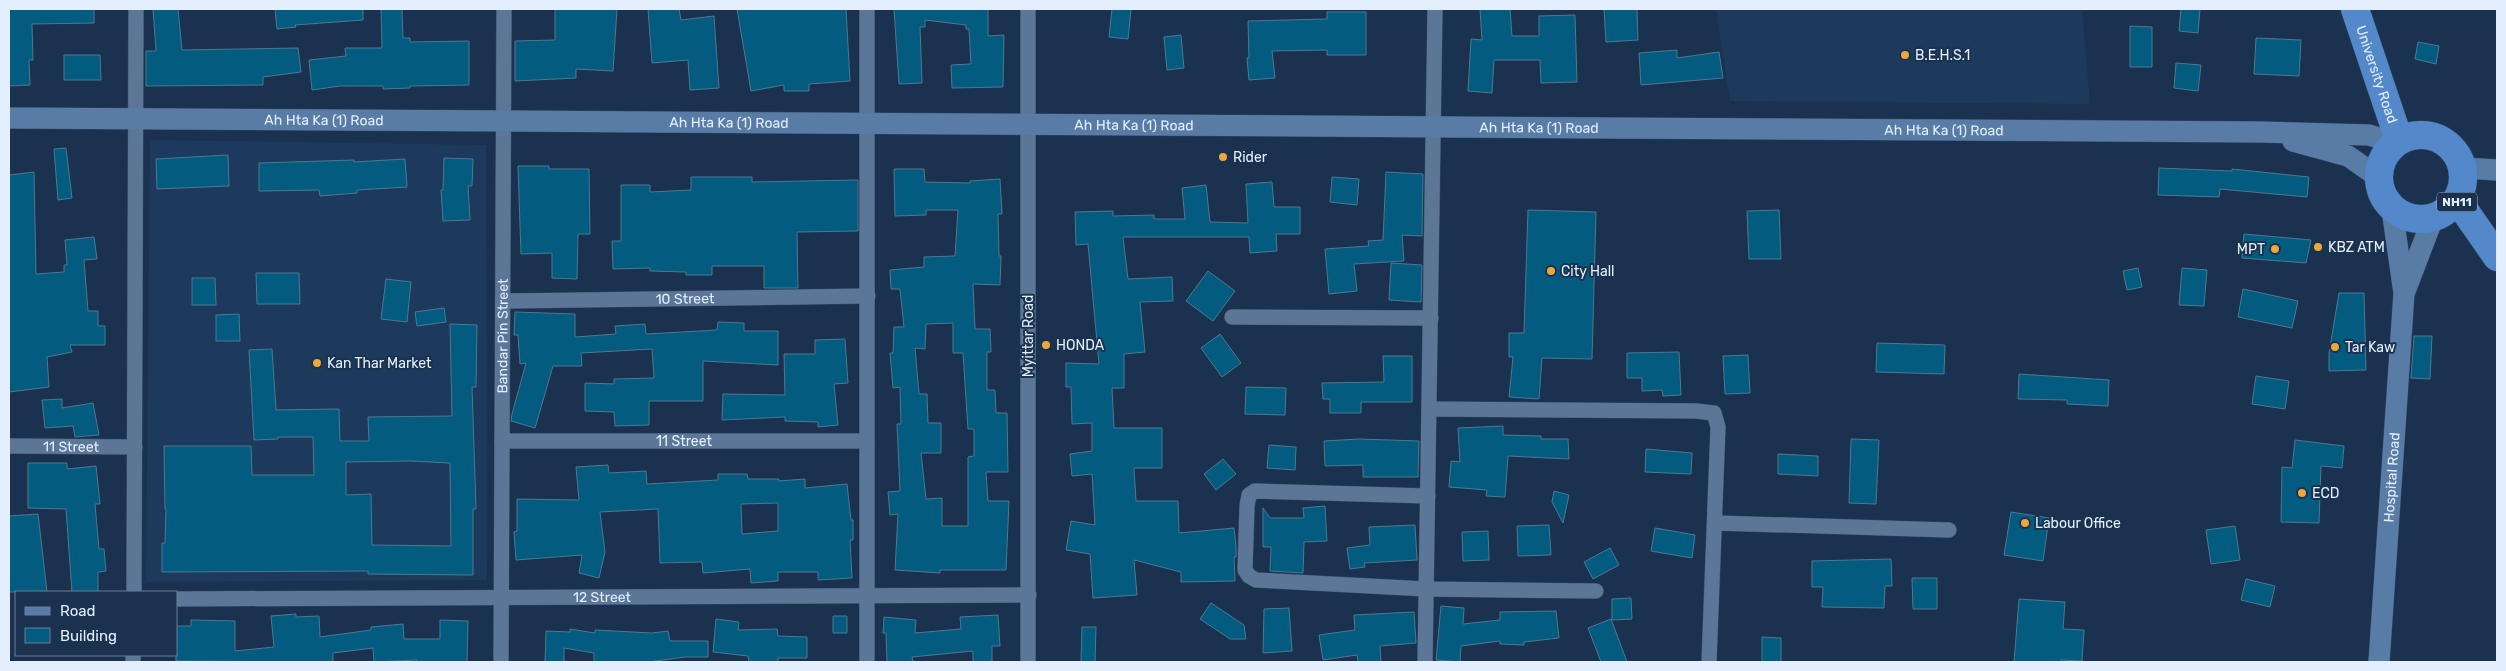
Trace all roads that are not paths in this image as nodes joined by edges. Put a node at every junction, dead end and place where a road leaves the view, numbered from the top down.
1 (136, 9) edge
2 (504, 9) edge
3 (867, 9) edge
4 (1028, 9) edge
5 (1435, 9) edge
6 (2355, 9) edge
7 (9, 118) edge
8 (137, 119) junction
9 (503, 120) junction
10 (868, 122) junction
11 (1027, 123) junction
12 (1433, 125) junction
13 (2260, 132) junction
14 (2397, 141) junction
15 (2464, 168) junction
16 (2497, 170) edge
17 (2378, 177) junction
18 (2392, 209) junction
19 (2444, 211) junction
20 (2494, 253) edge
21 (2404, 293) junction
22 (868, 296) junction
23 (503, 301) junction
24 (1232, 317) dead end
25 (1431, 318) junction
26 (1429, 409) junction
27 (867, 441) junction
28 (502, 442) junction
29 (9, 446) edge
30 (135, 447) junction
31 (1428, 496) junction
32 (1716, 523) junction
33 (1949, 530) dead end
34 (1426, 589) junction
35 (134, 591) edge
36 (1596, 591) dead end
37 (867, 596) junction
38 (1029, 596) junction
39 (501, 597) junction
40 (178, 600) edge
41 (501, 662) edge
42 (867, 662) edge
43 (1028, 662) edge
44 (1425, 662) edge
45 (1709, 662) edge
46 (2378, 662) edge

1 - 8 street
2 - 9 street, Bandar Pin Street
3 - 10 street
4 - 11 street, Myittar Road
5 - 12 street
6 - 14 highway, University Road
7 - 8 street, Ah Hta Ka (1) Road
8 - 9 street, Ah Hta Ka (1) Road
8 - 30 street
9 - 10 street, Ah Hta Ka (1) Road
9 - 23 street, Bandar Pin Street
10 - 11 street, Ah Hta Ka (1) Road
10 - 22 street
11 - 12 street, Ah Hta Ka (1) Road
11 - 38 street, Myittar Road
12 - 13 street, Ah Hta Ka (1) Road
12 - 25 street
13 - 14 street
13 - 17 street
14 - 15 highway
14 - 17 highway
15 - 16 street
15 - 19 highway, NH11
17 - 18 highway
18 - 19 highway, NH11
18 - 21 street
19 - 20 highway, NH11
19 - 21 street
21 - 46 street, Hospital Road
22 - 23 street, 10 Street
22 - 27 street
23 - 28 street, Bandar Pin Street
24 - 25 street
25 - 26 street
26 - 31 street
26 - 32 street
27 - 28 street, 11 Street
27 - 37 street
28 - 39 street, Bandar Pin Street
29 - 30 street, 11 Street
30 - 35 street
31 - 34 street
31 - 34 street
32 - 33 street
32 - 45 street
34 - 36 street
34 - 44 street
37 - 38 street, 12 Street
37 - 39 street, 12 Street
37 - 42 street
38 - 43 street, Myittar Road
39 - 40 street, 12 Street
39 - 41 street, Bandar Pin Street

